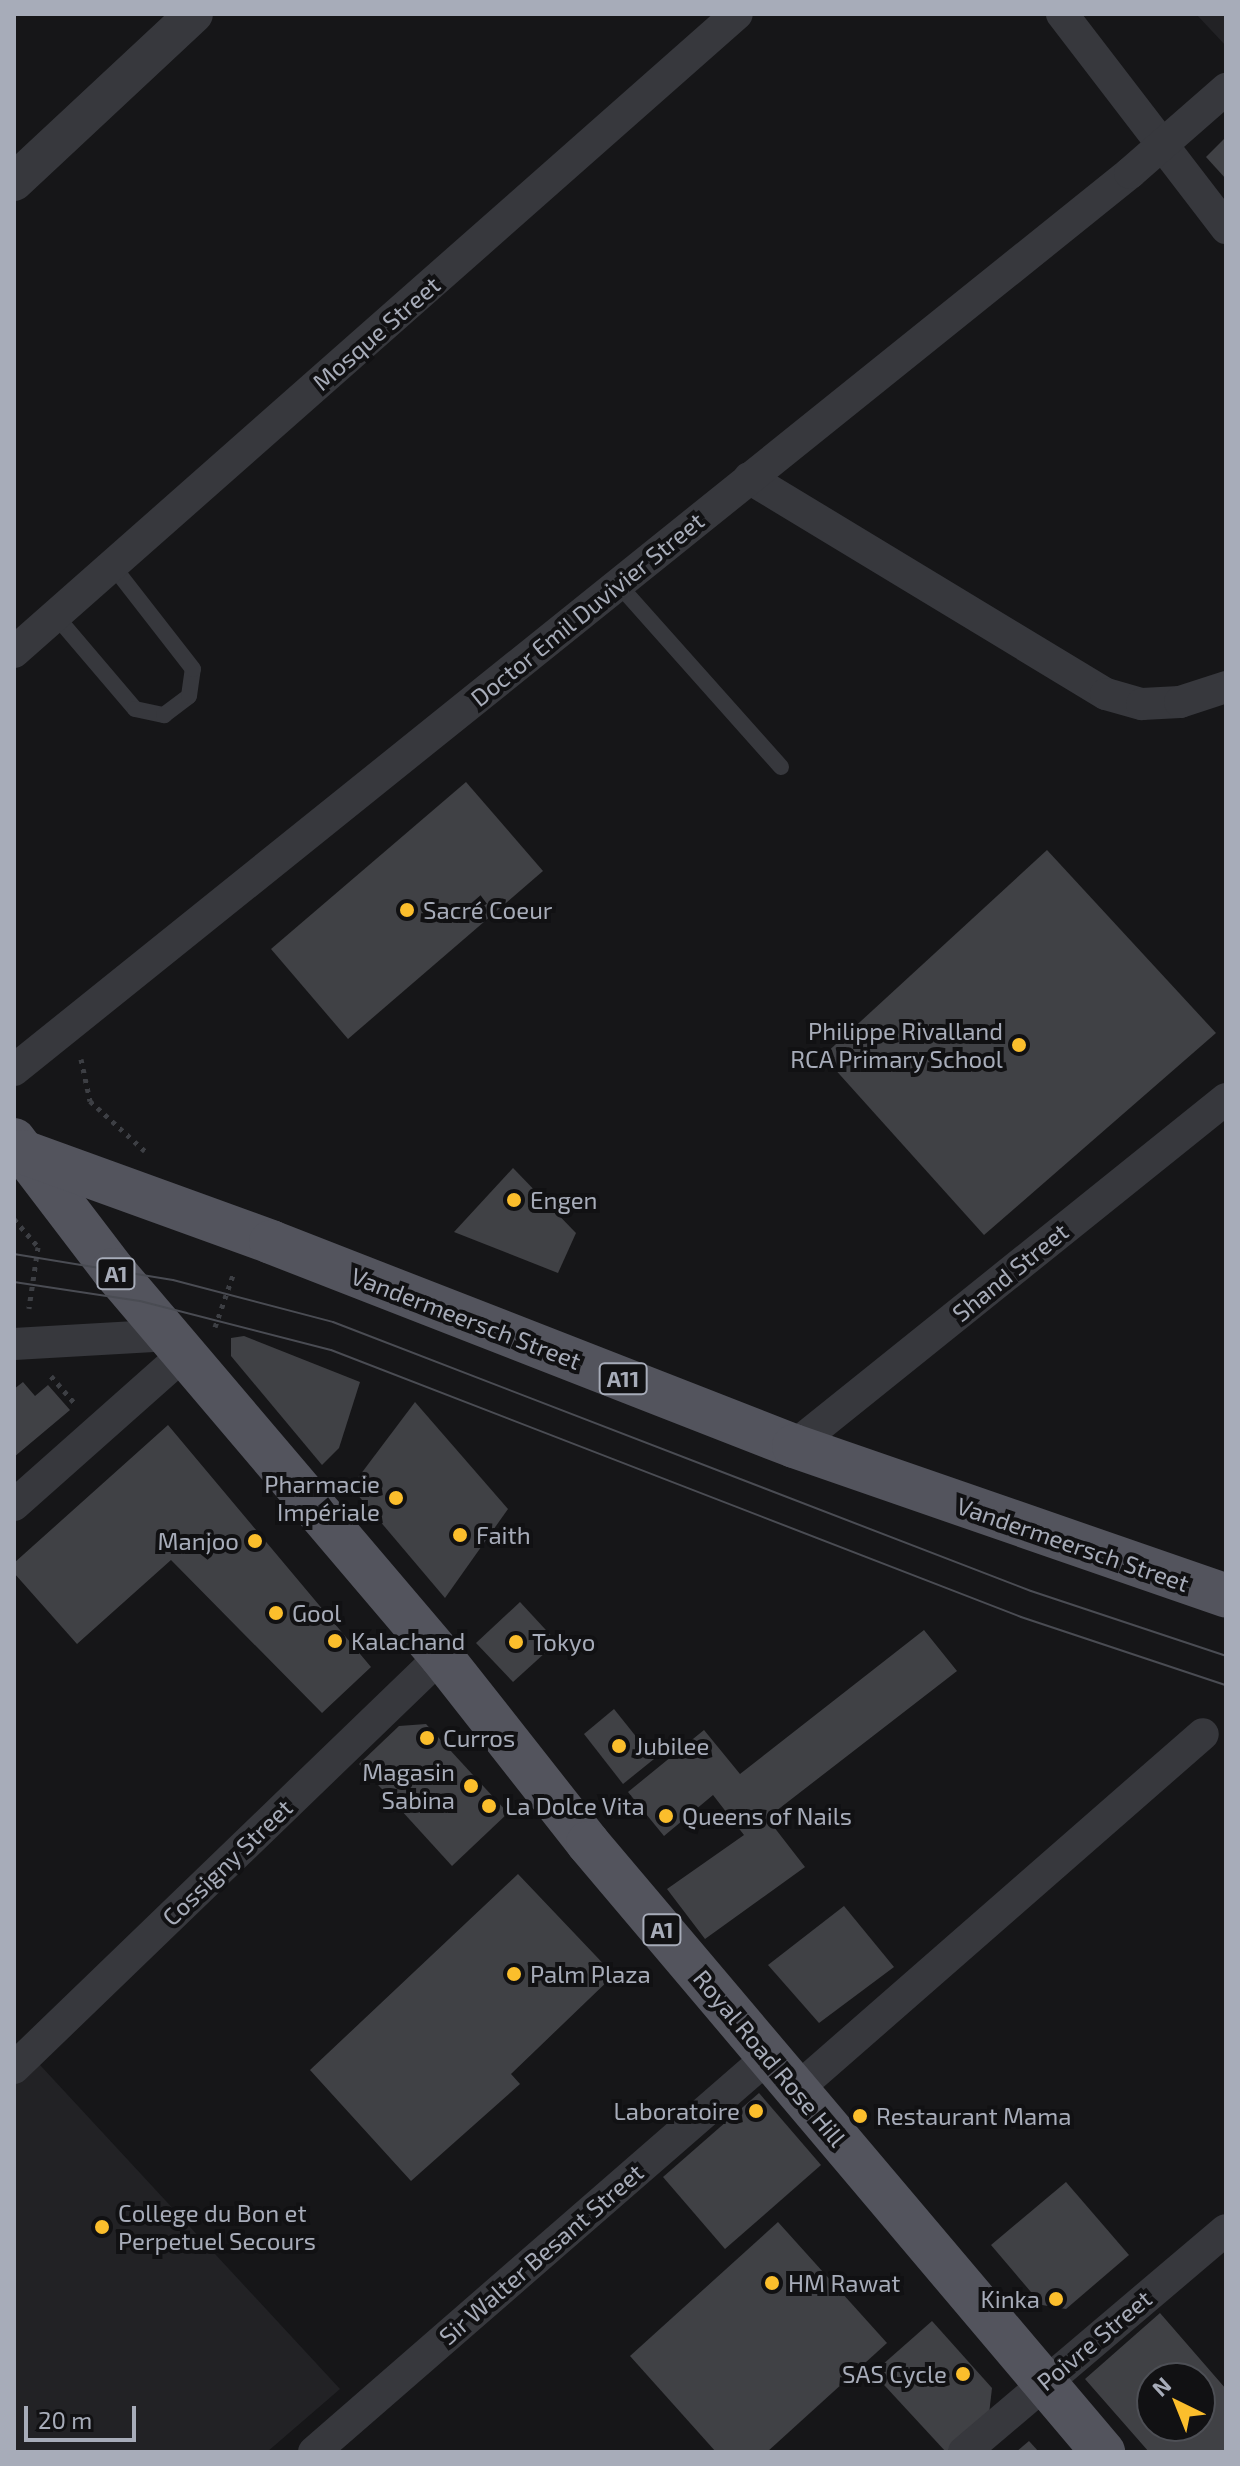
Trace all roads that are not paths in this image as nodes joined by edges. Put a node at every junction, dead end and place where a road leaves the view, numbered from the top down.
1 (194, 14) edge
2 (737, 14) edge
3 (1062, 14) edge
4 (1226, 89) edge
5 (1160, 148) junction
6 (14, 182) edge
7 (1226, 228) edge
8 (749, 478) junction
9 (112, 565) junction
10 (618, 584) junction
11 (55, 615) junction
12 (14, 652) edge
13 (1226, 687) edge
14 (781, 767) dead end
15 (14, 1070) edge
16 (1226, 1099) edge
17 (19, 1146) edge
18 (14, 1344) edge
19 (178, 1344) junction
20 (794, 1446) junction
21 (14, 1505) edge
22 (1226, 1596) edge
23 (441, 1656) junction
24 (1203, 1734) dead end
25 (768, 2057) junction
26 (14, 2068) edge
27 (797, 2089) junction
28 (1226, 2230) edge
29 (1045, 2380) junction
30 (314, 2452) edge
31 (964, 2452) edge
32 (1103, 2452) edge

1 - 6 street
2 - 9 street, Mosque Street
3 - 5 street
4 - 5 street, Doctor Emil Duvivier Street
5 - 7 street
5 - 8 street, Doctor Emil Duvivier Street
8 - 10 street, Doctor Emil Duvivier Street
8 - 13 street
9 - 11 street, Mosque Street
9 - 11 lane
10 - 14 lane
10 - 15 street, Doctor Emil Duvivier Street
11 - 12 street, Mosque Street
16 - 20 street, Shand Street
17 - 19 main road, A1
17 - 20 main road, Vandermeersch Street / A11
18 - 19 street
19 - 21 street
19 - 23 main road, Royal Road Rose Hill / A1
20 - 22 main road, Vandermeersch Street / A11
23 - 25 main road, Royal Road Rose Hill / A1
23 - 26 street, Cossigny Street
24 - 27 street
25 - 27 main road, Royal Road Rose Hill / A1
25 - 30 street, Sir Walter Besant Street
27 - 29 main road, Royal Road Rose Hill / A1
28 - 29 street, Poivre Street
29 - 31 street, Poivre Street
29 - 32 main road, Royal Road Rose Hill / A1

